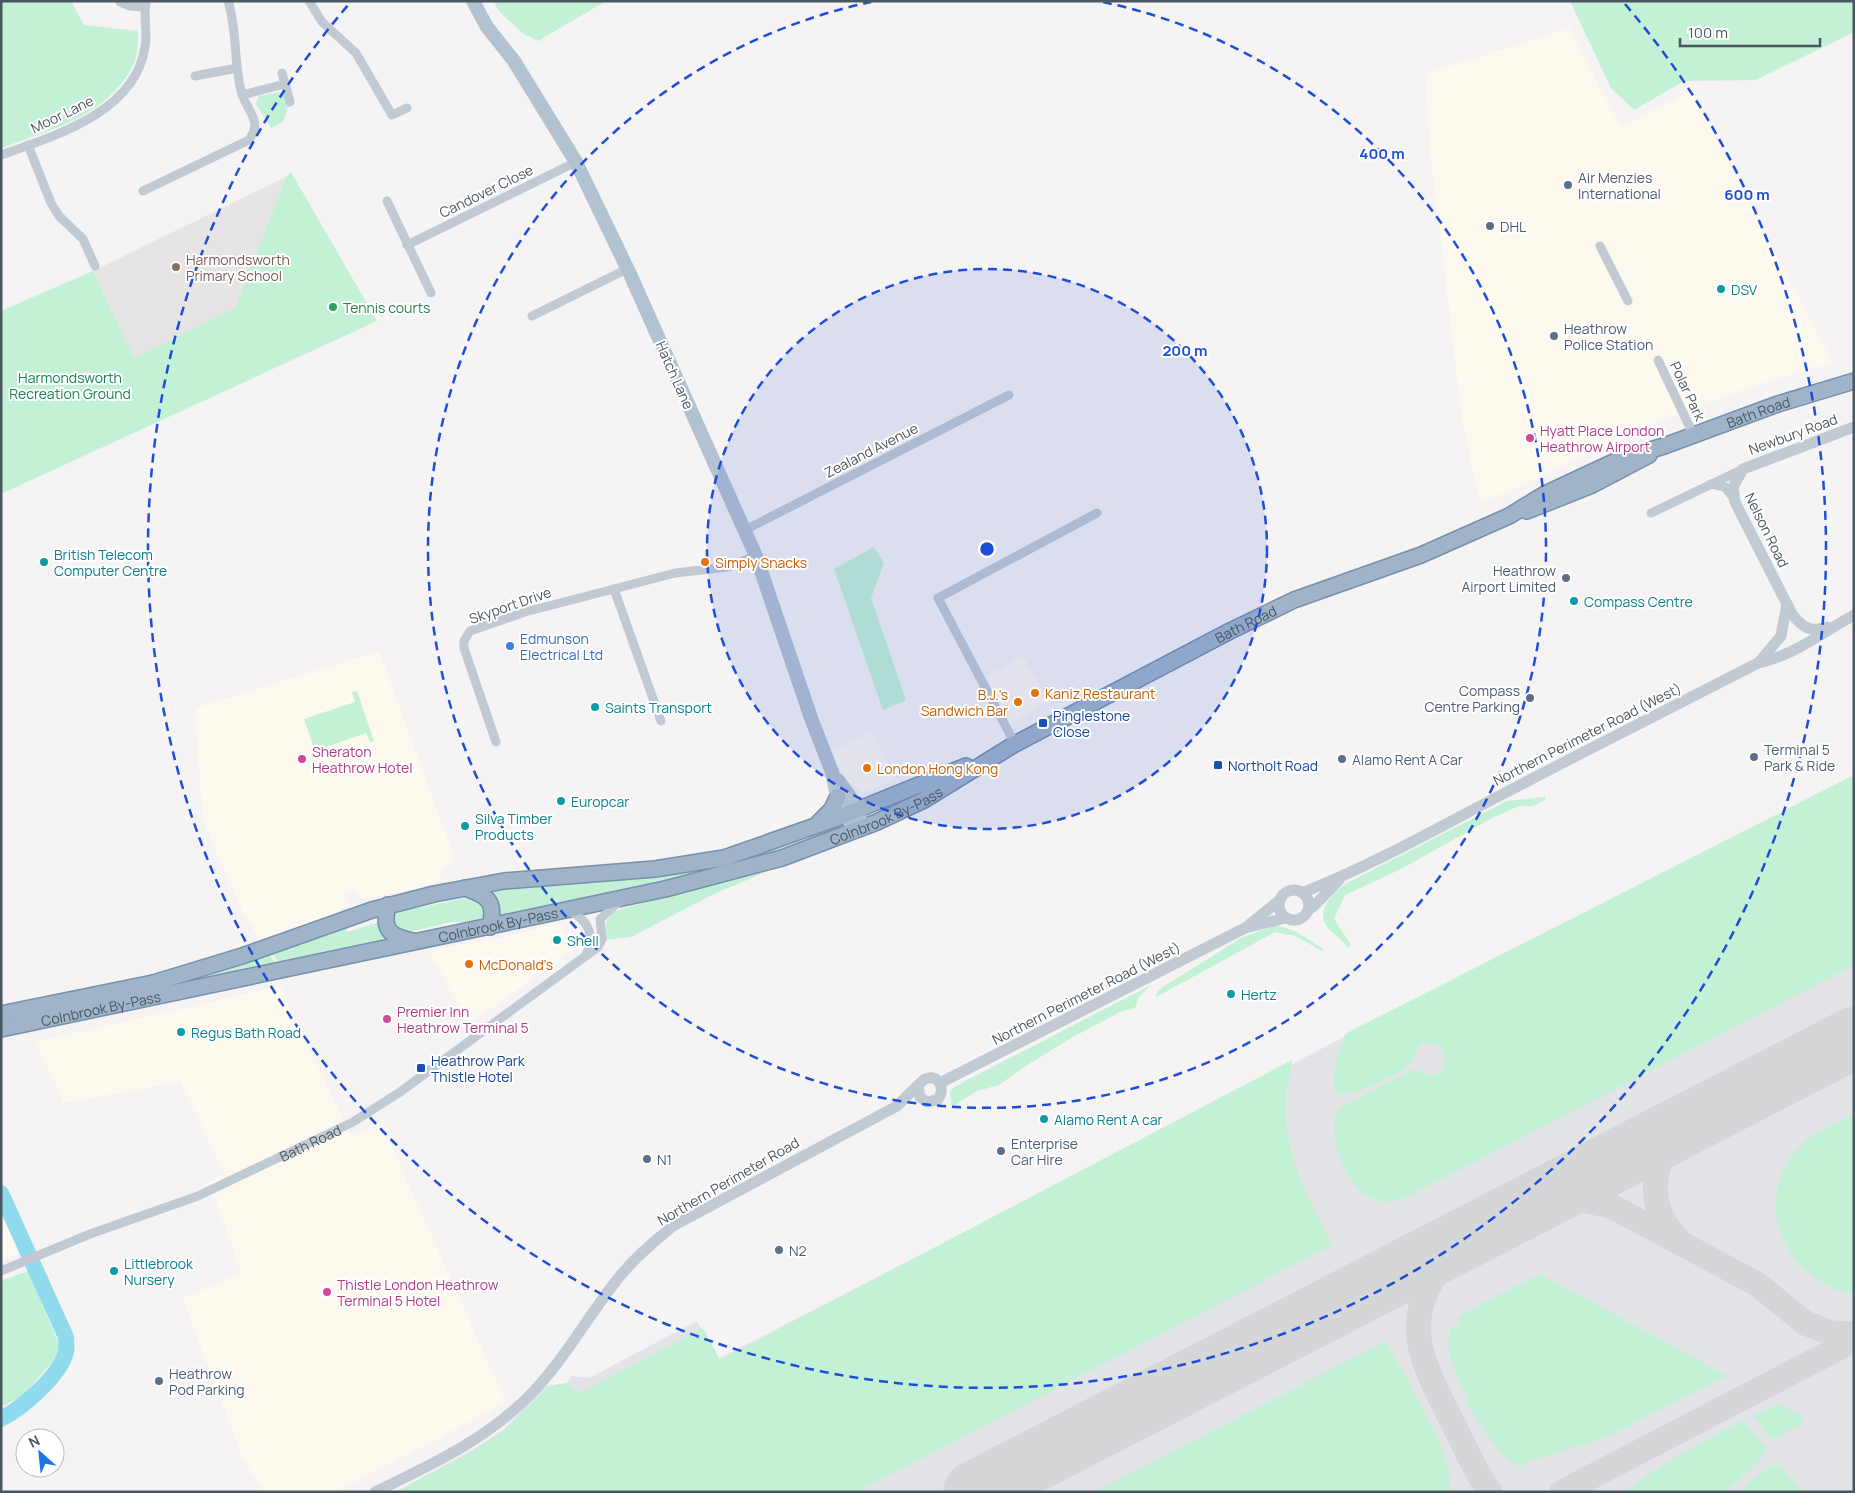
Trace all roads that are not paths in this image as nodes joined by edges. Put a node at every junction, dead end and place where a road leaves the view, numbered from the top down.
1 (228, 1) edge
2 (310, 1) edge
3 (473, 1) edge
4 (120, 2) edge
5 (146, 4) edge
6 (237, 68) junction
7 (282, 72) dead end
8 (195, 76) dead end
9 (285, 84) junction
10 (242, 95) junction
11 (290, 102) dead end
12 (407, 108) dead end
13 (28, 146) junction
14 (1, 156) edge
15 (576, 162) junction
16 (143, 191) dead end
17 (386, 200) dead end
18 (407, 245) junction
19 (1600, 246) dead end
20 (95, 266) dead end
21 (627, 269) junction
22 (431, 293) dead end
23 (1628, 301) dead end
24 (532, 316) dead end
25 (1658, 360) dead end
26 (1854, 381) edge
27 (1009, 395) dead end
28 (1854, 428) edge
29 (1693, 434) junction
30 (1743, 468) junction
31 (1711, 484) junction
32 (1735, 502) junction
33 (1651, 513) dead end
34 (1097, 514) dead end
35 (745, 530) junction
36 (756, 556) junction
37 (614, 588) junction
38 (1787, 604) junction
39 (1854, 615) edge
40 (1838, 624) junction
41 (1758, 663) junction
42 (661, 721) dead end
43 (496, 742) dead end
44 (1015, 744) junction
45 (992, 756) junction
46 (832, 772) junction
47 (838, 796) junction
48 (852, 812) junction
49 (813, 827) junction
50 (859, 829) junction
51 (1349, 872) junction
52 (465, 888) junction
53 (1302, 893) junction
54 (626, 897) junction
55 (1280, 900) junction
56 (388, 905) junction
57 (569, 910) junction
58 (1308, 910) junction
59 (1286, 918) junction
60 (490, 927) junction
61 (1245, 928) junction
62 (418, 941) junction
63 (586, 956) junction
64 (1, 1014) edge
65 (1, 1029) edge
66 (940, 1083) junction
67 (918, 1087) junction
68 (923, 1100) junction
69 (897, 1106) junction
70 (1, 1271) edge
71 (375, 1492) edge

1 - 6 street
2 - 12 street
3 - 15 main road, Hatch Lane
4 - 5 street
5 - 13 street, Moor Lane
6 - 8 street
6 - 10 street
7 - 9 street
9 - 10 street
9 - 11 street
10 - 16 street
13 - 14 street, Moor Lane
13 - 20 street
15 - 18 street, Candover Close
15 - 21 main road, Hatch Lane
17 - 18 street
18 - 22 street
19 - 23 street
21 - 24 street
21 - 35 main road, Hatch Lane
25 - 29 street, Polar Park
26 - 29 highway, Bath Road
27 - 35 street, Zealand Avenue
28 - 30 street, Newbury Road
29 - 44 highway, Bath Road
30 - 31 street
30 - 32 street, Nelson Road
31 - 32 street
31 - 33 street
32 - 38 street, Nelson Road
34 - 44 street
35 - 36 main road, Hatch Lane
36 - 37 street, Skyport Drive
36 - 46 main road, Hatch Lane
37 - 42 street
37 - 43 street, Skyport Drive
38 - 40 street, Nelson Road
38 - 41 street
39 - 40 street
40 - 41 street, Northern Perimeter Road (West)
41 - 51 street, Northern Perimeter Road (West)
44 - 45 highway, Bath Road
45 - 48 highway, Colnbrook By-Pass
45 - 50 highway, Colnbrook By-Pass
46 - 47 main road, Hatch Lane
46 - 48 main road, Hatch Lane
47 - 48 main road, Hatch Lane
47 - 49 highway
48 - 49 highway, Colnbrook By-Pass
48 - 50 main road, Hatch Lane
49 - 52 highway, Colnbrook By-Pass
50 - 54 highway, Colnbrook By-Pass
51 - 53 street, Northern Perimeter Road (West)
51 - 58 street, Northern Perimeter Road (West)
52 - 56 highway, Colnbrook By-Pass
52 - 60 highway
53 - 55 street
53 - 58 street
54 - 57 highway, Colnbrook By-Pass
54 - 63 street, Bath Road
55 - 59 street
55 - 61 street, Northern Perimeter Road (West)
56 - 62 highway
56 - 64 highway, Colnbrook By-Pass
57 - 60 highway, Colnbrook By-Pass
57 - 63 street
58 - 59 street
59 - 61 street, Northern Perimeter Road (West)
60 - 62 highway, Colnbrook By-Pass
61 - 66 street, Northern Perimeter Road (West)
62 - 65 highway, Colnbrook By-Pass
63 - 70 street, Bath Road
66 - 67 street
66 - 68 street
67 - 68 street
67 - 69 street, Northern Perimeter Road
68 - 69 street, Northern Perimeter Road
69 - 71 street, Northern Perimeter Road

